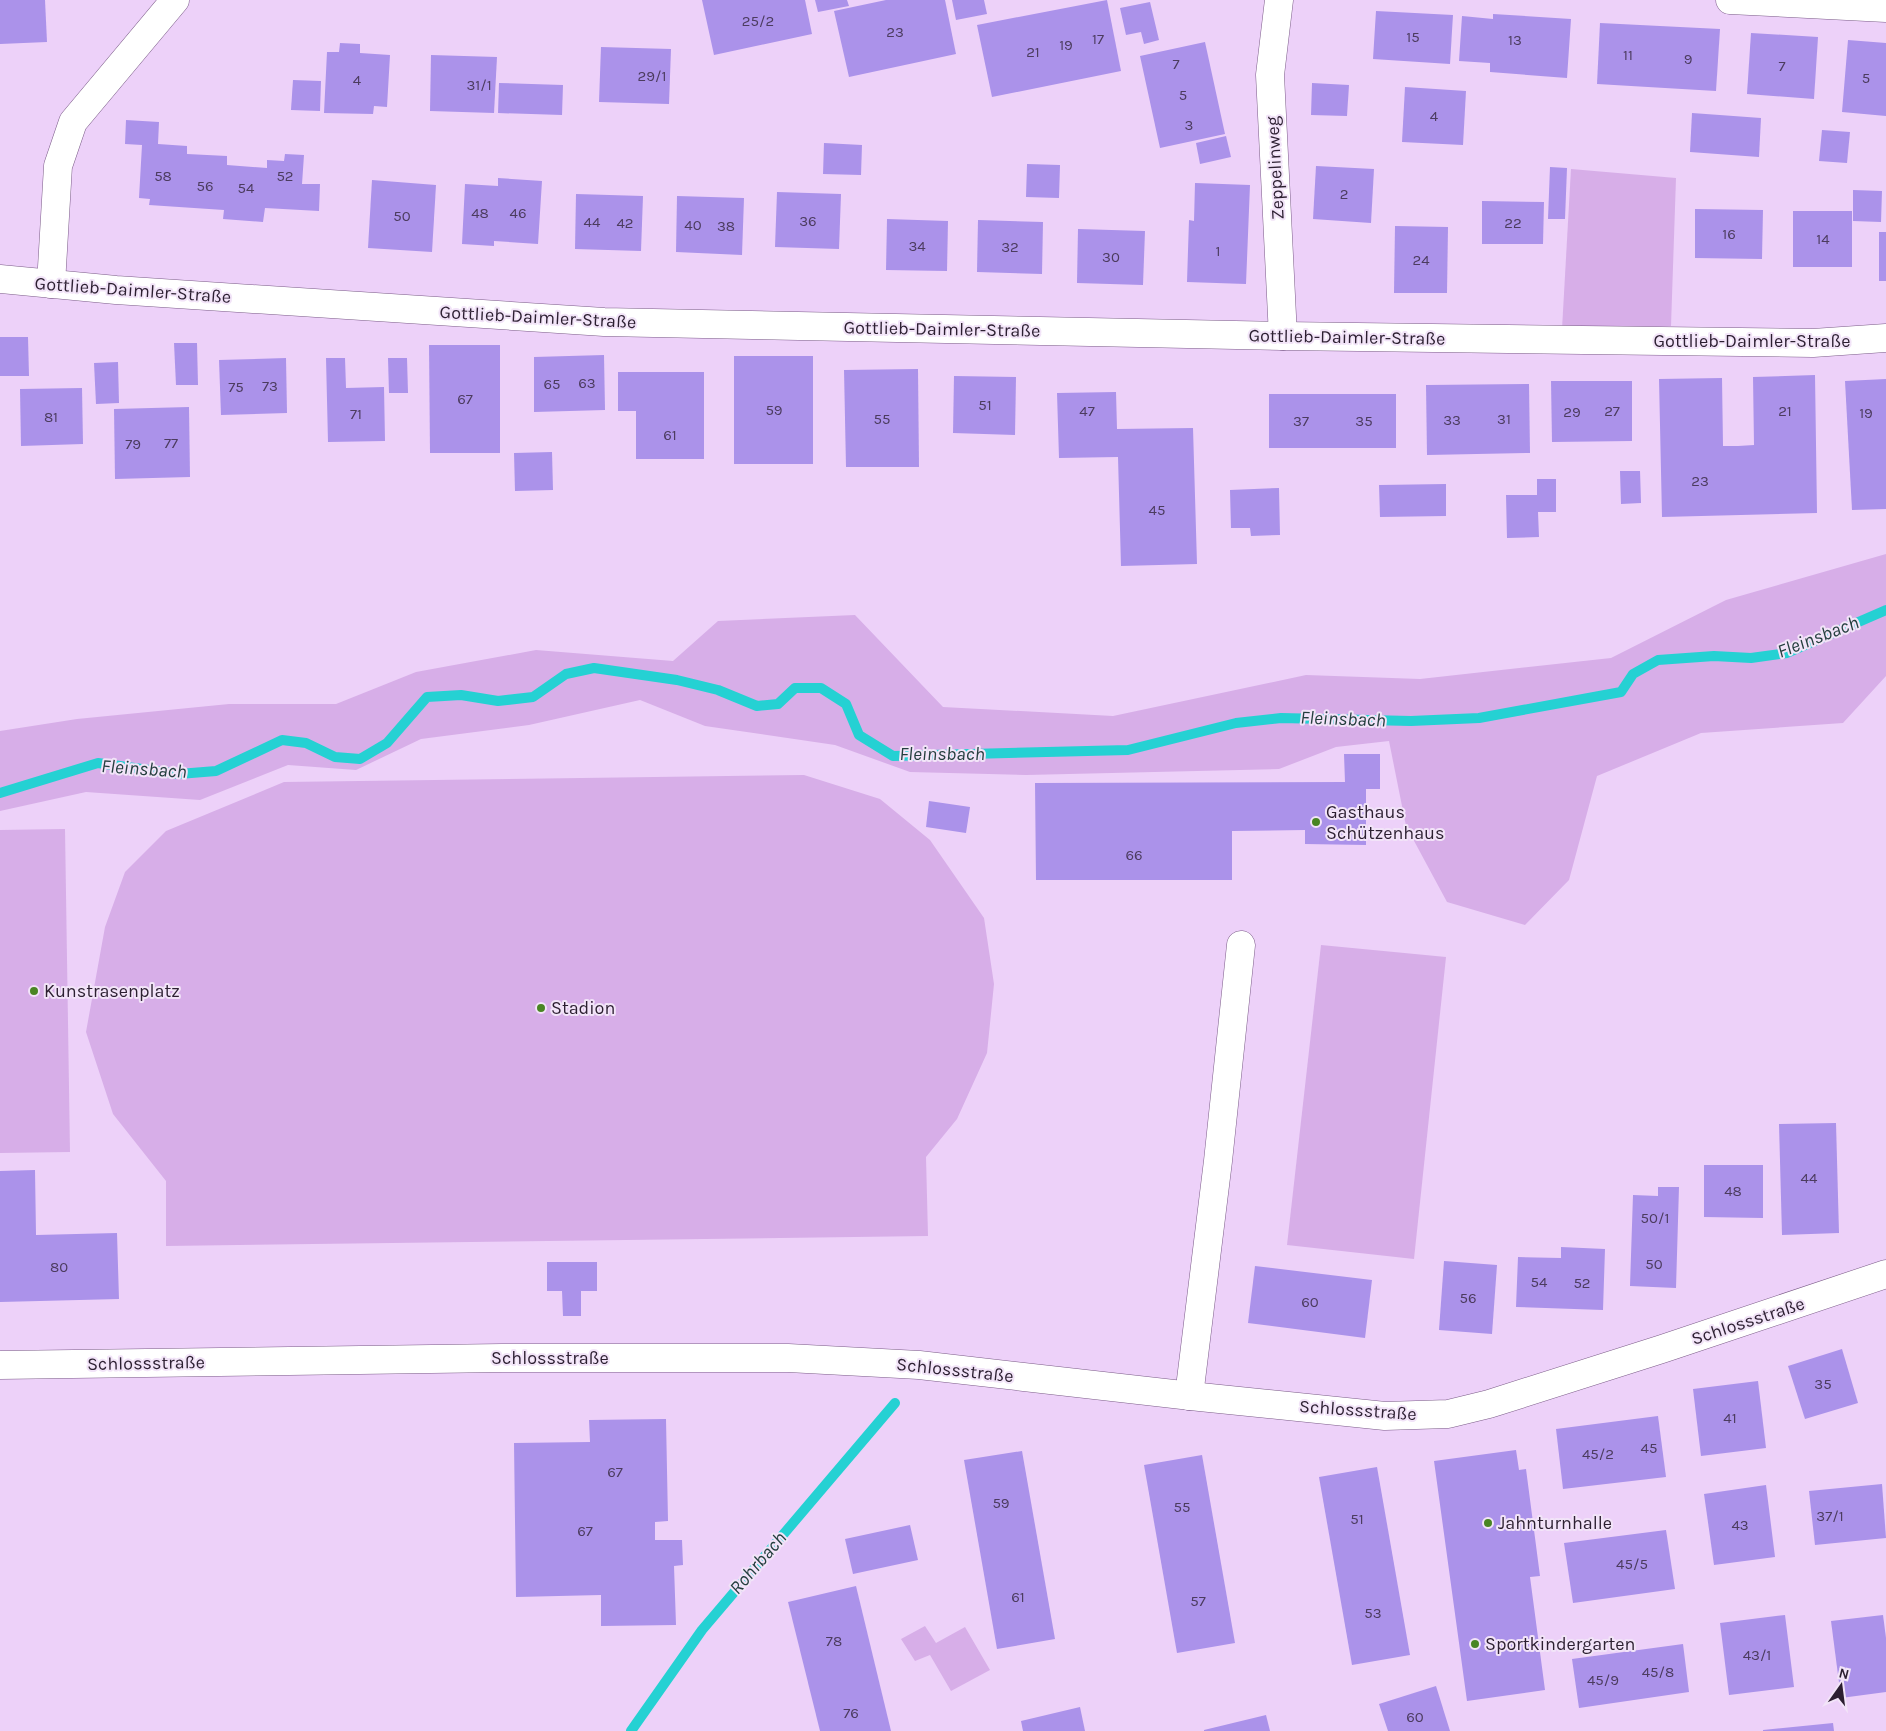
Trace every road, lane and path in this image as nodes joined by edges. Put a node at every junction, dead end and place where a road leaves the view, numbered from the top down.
1 (175, 0) edge
2 (1279, 0) edge
3 (1730, 0) edge
4 (1886, 8) edge
5 (0, 279) edge
6 (51, 284) junction
7 (1283, 336) junction
8 (1886, 338) edge
9 (1241, 945) dead end
10 (1886, 1274) edge
11 (0, 1365) edge
12 (1189, 1396) junction

1 - 6 street
2 - 7 street, Zeppelinweg
3 - 4 street
5 - 6 street, Gottlieb-Daimler-Straße
6 - 7 street, Gottlieb-Daimler-Straße
7 - 8 street, Gottlieb-Daimler-Straße
9 - 12 street
10 - 12 street, Schlossstraße
11 - 12 street, Schlossstraße

